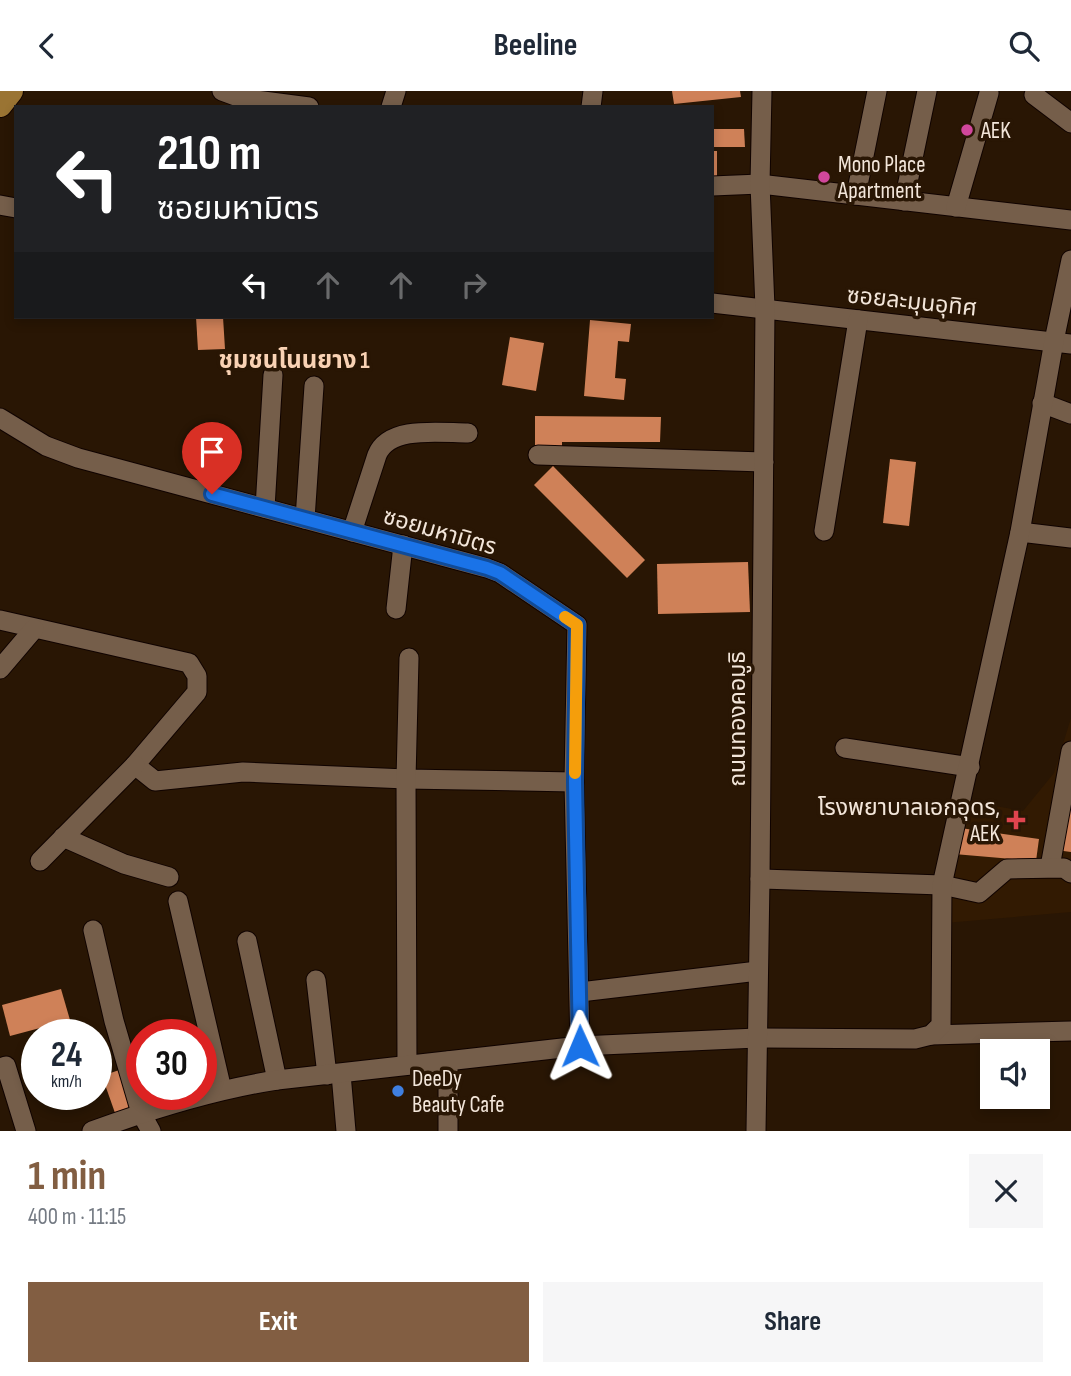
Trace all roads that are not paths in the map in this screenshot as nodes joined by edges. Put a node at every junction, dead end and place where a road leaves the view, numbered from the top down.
1 (11, 91) edge
2 (222, 91) edge
3 (762, 91) edge
4 (877, 91) edge
5 (927, 91) edge
6 (989, 93) dead end
7 (1034, 95) dead end
8 (260, 96) edge
9 (0, 105) edge
10 (300, 105) edge
11 (1071, 123) edge
12 (760, 184) junction
13 (714, 186) edge
14 (856, 195) junction
15 (904, 201) junction
16 (956, 207) junction
17 (1071, 220) edge
18 (1071, 260) edge
19 (714, 303) edge
20 (765, 308) junction
21 (858, 320) junction
22 (1062, 343) edge
23 (273, 375) dead end
24 (314, 386) dead end
25 (1042, 403) junction
26 (1071, 414) edge
27 (0, 418) edge
28 (468, 433) dead end
29 (538, 455) dead end
30 (764, 462) junction
31 (265, 508) junction
32 (304, 519) junction
33 (824, 531) dead end
34 (1020, 531) junction
35 (352, 532) junction
36 (1071, 538) edge
37 (403, 545) junction
38 (396, 609) dead end
39 (0, 620) edge
40 (34, 629) junction
41 (409, 658) dead end
42 (0, 669) edge
43 (845, 748) dead end
44 (1071, 751) edge
45 (135, 765) junction
46 (970, 767) junction
47 (406, 779) junction
48 (575, 782) junction
49 (63, 837) junction
50 (40, 861) dead end
51 (1049, 867) junction
52 (1071, 873) edge
53 (169, 877) dead end
54 (760, 879) junction
55 (942, 885) junction
56 (178, 901) dead end
57 (93, 930) dead end
58 (247, 941) dead end
59 (758, 971) junction
60 (316, 980) dead end
61 (580, 992) junction
62 (1071, 1031) edge
63 (931, 1035) junction
64 (757, 1038) junction
65 (580, 1046) junction
66 (448, 1061) junction
67 (407, 1065) junction
68 (0, 1068) edge
69 (334, 1074) junction
70 (277, 1080) junction
71 (222, 1090) junction
72 (141, 1113) junction
73 (26, 1131) edge
74 (92, 1131) edge
75 (150, 1131) edge
76 (346, 1131) edge
77 (448, 1131) edge
78 (756, 1131) edge

1 - 9 main road
2 - 8 street
3 - 12 street, ถนนทองคอมูธิ
4 - 14 street
5 - 15 street
6 - 16 street
7 - 11 street
8 - 10 street
12 - 13 street
12 - 14 street
12 - 20 street, ถนนทองคอมูธิ
14 - 15 street
15 - 16 street
16 - 17 street
18 - 22 street
19 - 20 street, ซอยละมุนอุทิศ
20 - 21 street, ซอยละมุนอุทิศ
20 - 30 street, ถนนทองคอมูธิ
21 - 22 street, ซอยละมุนอุทิศ
21 - 33 street
22 - 25 street
23 - 31 street
24 - 32 street
25 - 26 street
25 - 34 street
27 - 31 street, ซอยมหามิตร
28 - 35 street
29 - 30 street
30 - 54 street, ถนนทองคอมูธิ
31 - 32 street, ซอยมหามิตร
32 - 35 street, ซอยมหามิตร
34 - 36 street
34 - 46 street
35 - 37 street, ซอยมหามิตร
37 - 38 street
37 - 48 street, ซอยมหามิตร
39 - 40 street
40 - 42 street
40 - 45 street
41 - 47 street
43 - 46 street
44 - 51 street
45 - 47 street
45 - 49 street
46 - 55 street
47 - 48 street
47 - 67 street
48 - 61 street, ซอยมหามิตร
49 - 50 street
49 - 53 street
51 - 52 street
51 - 55 street
54 - 55 street
54 - 59 street, ถนนทองคอมูธิ
55 - 63 street
56 - 71 street
57 - 72 street
58 - 70 street
59 - 61 street
59 - 64 street, ถนนทองคอมูธิ
60 - 69 street
61 - 65 street, ซอยมหามิตร
62 - 63 street
63 - 64 street
64 - 65 street
64 - 78 street, ถนนทองคอมูธิ
65 - 66 street
66 - 67 street
66 - 77 street
67 - 69 street
68 - 73 street
69 - 70 street
69 - 76 street
70 - 71 street
71 - 72 street
72 - 74 street
72 - 75 street

